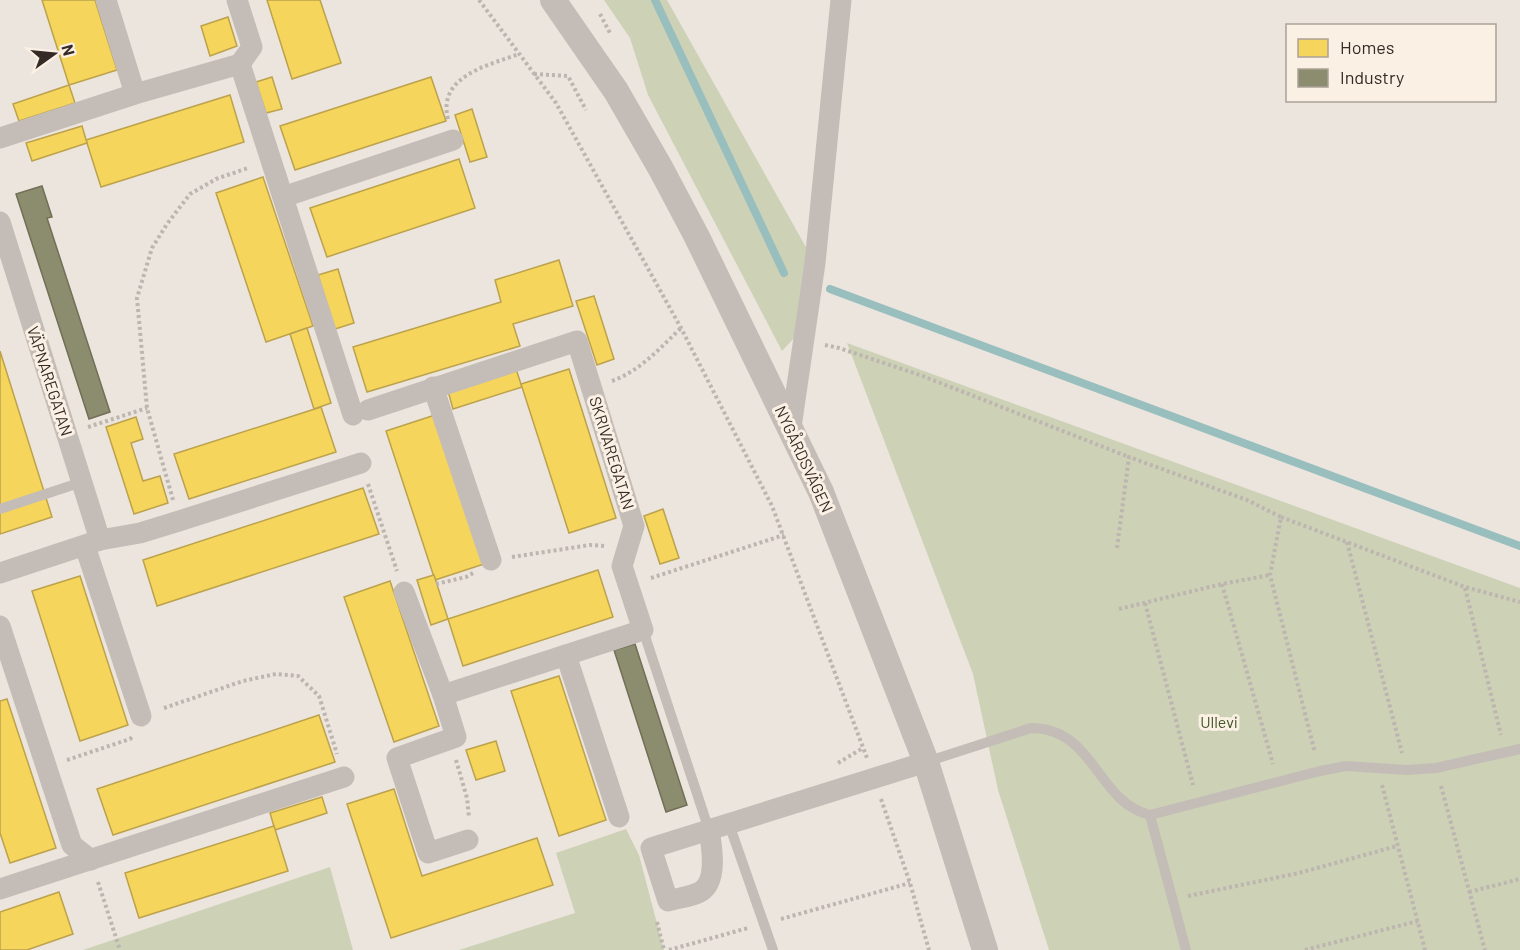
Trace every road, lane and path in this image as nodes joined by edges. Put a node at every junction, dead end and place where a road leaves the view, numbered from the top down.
1 (106, 0) edge
2 (237, 0) edge
3 (479, 0) edge
4 (553, 0) edge
5 (841, 0) edge
6 (519, 54) junction
7 (240, 64) junction
8 (534, 74) junction
9 (135, 94) junction
10 (586, 110) dead end
11 (0, 138) edge
12 (453, 140) joint
13 (271, 160) junction
14 (283, 196) junction
15 (0, 222) edge
16 (681, 328) junction
17 (803, 342) junction
18 (433, 387) junction
19 (591, 388) junction
20 (147, 408) junction
21 (791, 427) junction
22 (67, 434) junction
23 (1129, 457) junction
24 (361, 463) joint
25 (82, 482) junction
26 (0, 509) edge
27 (1281, 517) junction
28 (179, 521) junction
29 (784, 535) junction
30 (1347, 541) junction
31 (93, 543) junction
32 (627, 548) junction
33 (1117, 548) dead end
34 (491, 560) junction
35 (0, 573) edge
36 (1270, 575) junction
37 (436, 584) dead end
38 (1222, 584) junction
39 (628, 585) junction
40 (1465, 587) junction
41 (404, 592) joint
42 (1520, 602) edge
43 (1145, 603) junction
44 (1119, 609) dead end
45 (0, 626) edge
46 (643, 630) junction
47 (566, 655) junction
48 (444, 695) junction
49 (141, 716) junction
50 (450, 739) junction
51 (1520, 749) edge
52 (1505, 752) junction
53 (926, 762) junction
54 (46, 766) junction
55 (1374, 768) junction
56 (1436, 768) junction
57 (1407, 770) junction
58 (1320, 771) junction
59 (345, 777) joint
60 (874, 778) junction
61 (1278, 782) junction
62 (1198, 804) junction
63 (1150, 815) junction
64 (619, 817) dead end
65 (729, 824) junction
66 (709, 830) joint
67 (468, 840) joint
68 (1397, 846) junction
69 (90, 860) junction
70 (1520, 879) edge
71 (910, 883) junction
72 (0, 888) edge
73 (1469, 892) junction
74 (1173, 900) junction
75 (1418, 921) junction
76 (765, 923) junction
77 (120, 950) edge
78 (669, 950) edge
79 (773, 950) edge
80 (929, 950) edge
81 (985, 950) edge
82 (1186, 950) edge
83 (1305, 950) edge
84 (1425, 950) edge
85 (1485, 950) edge

1 - 9 street
2 - 7 street
3 - 6 path
4 - 21 street, NYGÅRDSVÄGEN
5 - 17 street
6 - 8 path
6 - 12 path
7 - 9 street
7 - 13 street
8 - 10 path
8 - 16 path
9 - 11 street
12 - 14 street
13 - 14 street
13 - 20 path
14 - 18 street, SKRIVAREGATAN
15 - 22 street, VÄPNAREGATAN
16 - 19 path
16 - 29 path
17 - 21 street
17 - 23 path
18 - 19 street, SKRIVAREGATAN
18 - 34 street
19 - 32 street, SKRIVAREGATAN
20 - 22 path
20 - 28 path
21 - 53 street, NYGÅRDSVÄGEN
22 - 25 street, VÄPNAREGATAN
23 - 27 path
23 - 33 path
24 - 28 street
24 - 41 path
25 - 26 lane
25 - 31 street, VÄPNAREGATAN
27 - 30 path
27 - 36 path
28 - 31 street
29 - 39 path
29 - 60 path
30 - 40 path
30 - 57 path
31 - 35 street
31 - 49 street, VÄPNAREGATAN
32 - 34 path
32 - 39 street, SKRIVAREGATAN
34 - 37 path
36 - 38 path
36 - 58 path
38 - 43 path
38 - 61 path
39 - 46 street, SKRIVAREGATAN
40 - 42 path
40 - 52 path
41 - 48 street
43 - 44 path
43 - 62 path
45 - 54 street
46 - 47 street
46 - 66 lane
47 - 48 street
47 - 64 street
48 - 50 street
49 - 54 path
49 - 59 path
50 - 67 path
50 - 67 street
51 - 52 lane
52 - 56 lane
53 - 60 street
53 - 63 lane
53 - 81 street, NYGÅRDSVÄGEN
54 - 69 street
55 - 57 lane
55 - 58 lane
55 - 68 path
56 - 57 lane
56 - 73 path
58 - 61 lane
59 - 69 street
60 - 65 street
60 - 71 path
61 - 62 lane
62 - 63 lane
63 - 74 lane
65 - 66 street
65 - 76 lane
68 - 74 path
68 - 75 path
69 - 72 street
69 - 77 path
70 - 73 path
71 - 76 path
71 - 80 path
73 - 85 path
74 - 82 lane
75 - 83 path
75 - 84 path
76 - 78 path
76 - 79 lane

